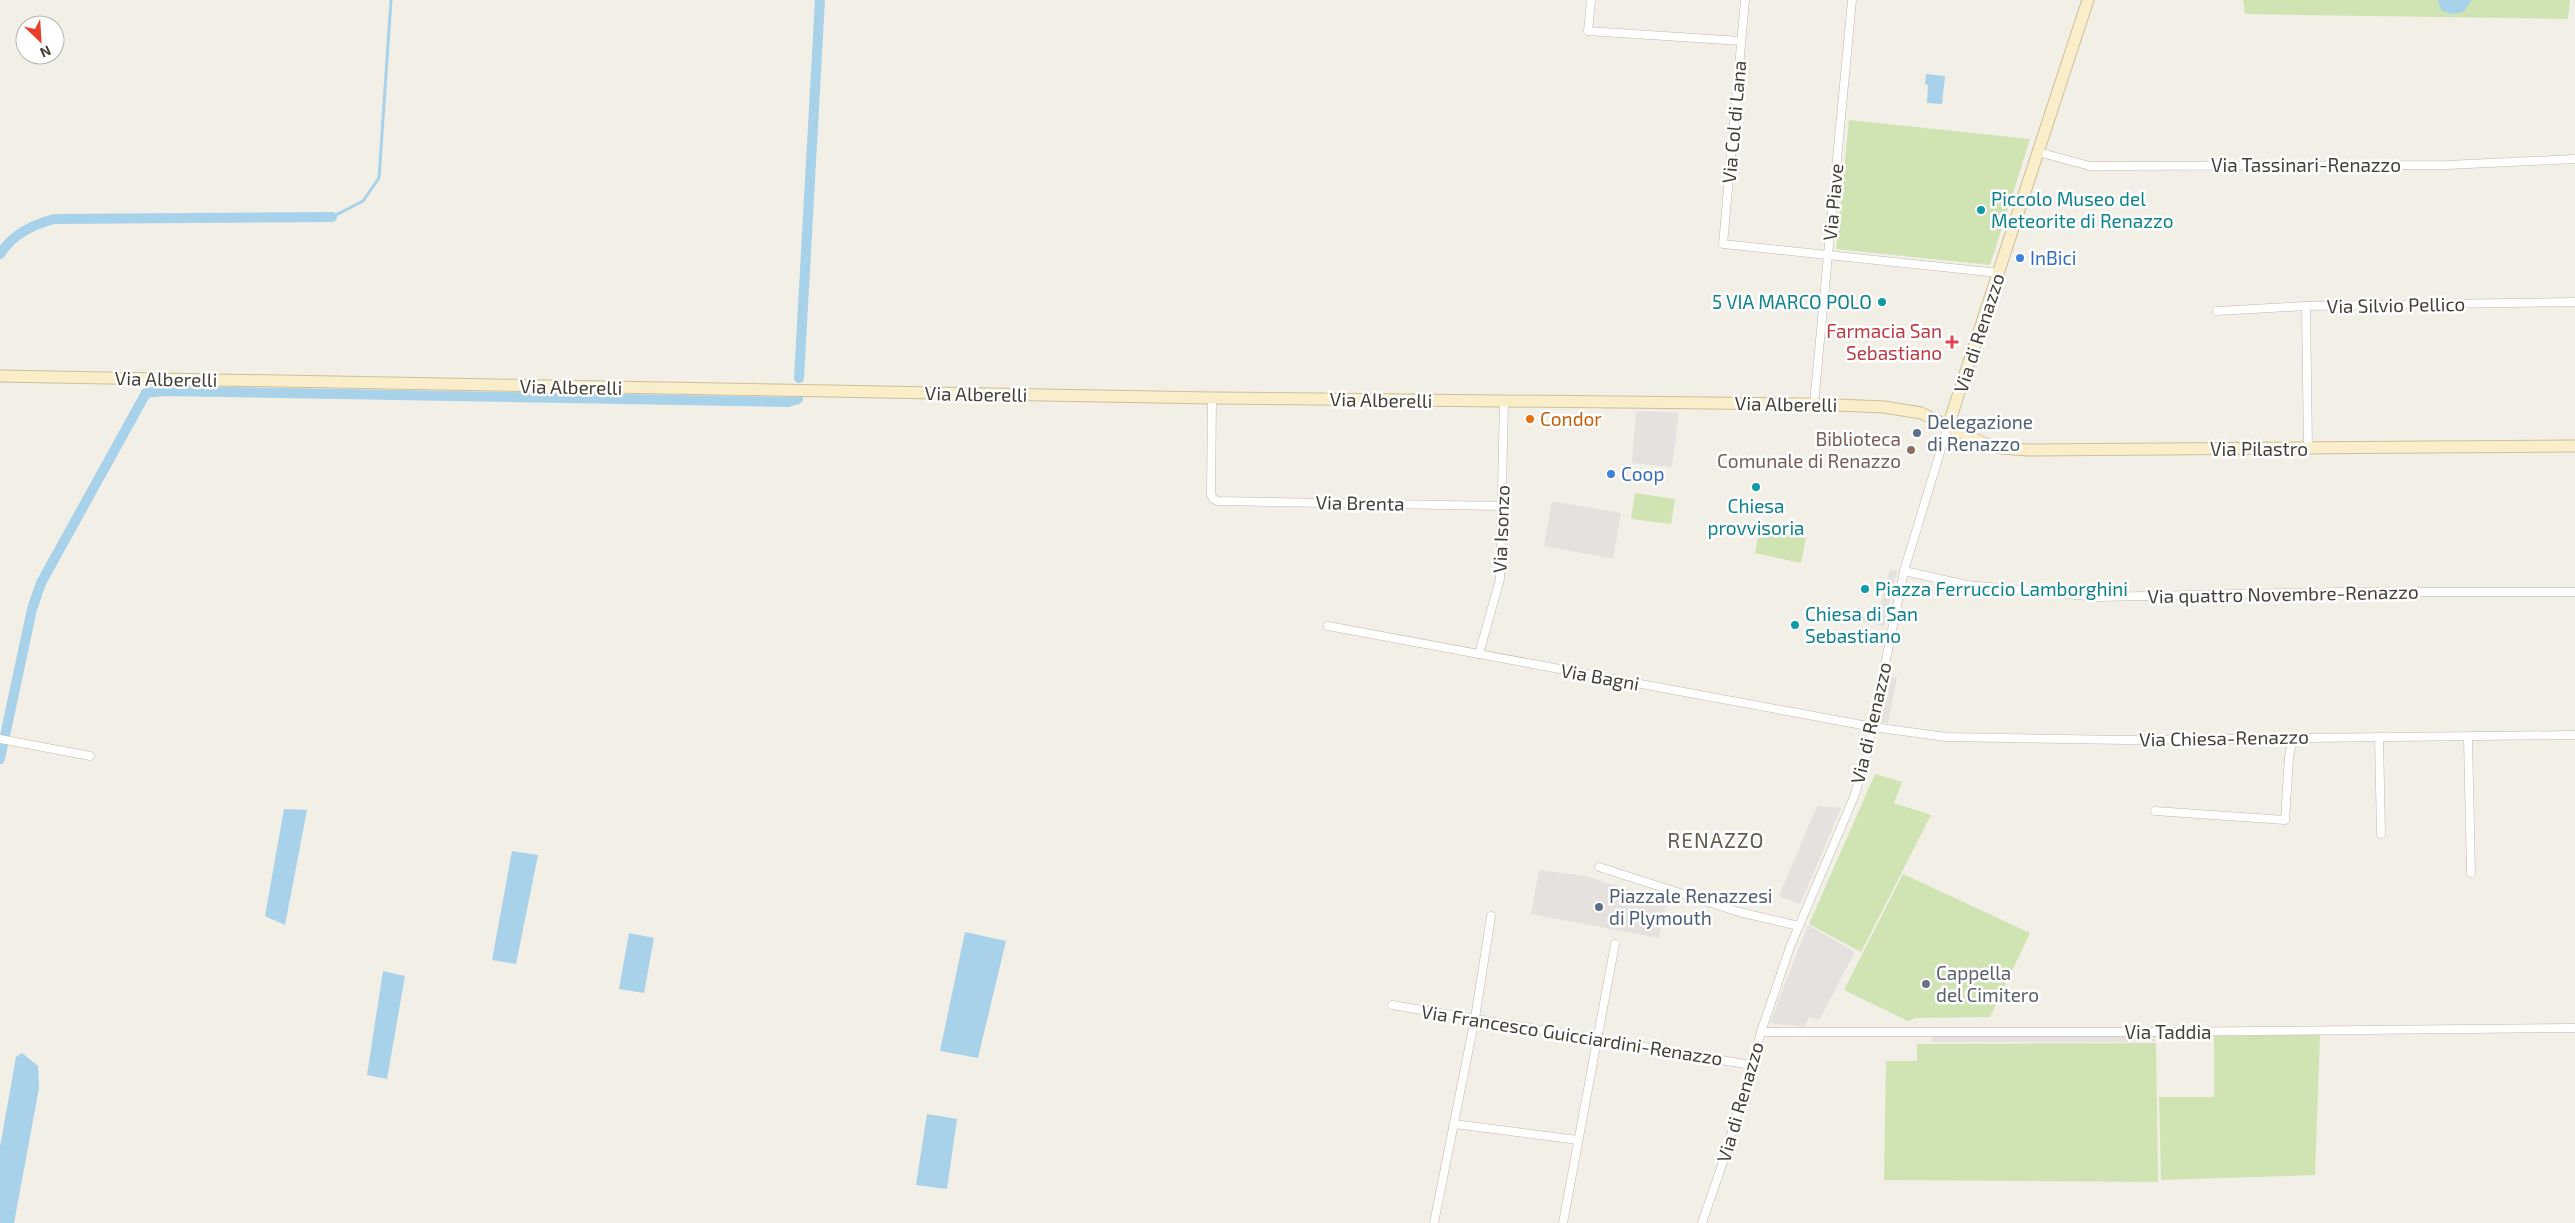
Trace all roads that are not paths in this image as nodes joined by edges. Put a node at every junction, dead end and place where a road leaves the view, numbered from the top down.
1 (1591, 0) edge
2 (1744, 0) edge
3 (1852, 0) edge
4 (2088, 0) edge
5 (1741, 41) junction
6 (2038, 152) junction
7 (2575, 159) edge
8 (1828, 255) junction
9 (1999, 273) junction
10 (2575, 302) edge
11 (2306, 306) junction
12 (2217, 311) dead end
13 (0, 376) edge
14 (1212, 398) junction
15 (1504, 402) junction
16 (1814, 404) junction
17 (1948, 426) junction
18 (2575, 446) edge
19 (2308, 449) junction
20 (1502, 506) junction
21 (1904, 571) junction
22 (2575, 592) edge
23 (1328, 626) dead end
24 (1479, 654) junction
25 (1873, 727) junction
26 (2575, 735) edge
27 (2293, 737) junction
28 (2379, 737) junction
29 (2468, 738) junction
30 (0, 739) edge
31 (90, 756) dead end
32 (2155, 810) dead end
33 (2381, 834) dead end
34 (1599, 866) dead end
35 (2471, 873) dead end
36 (1491, 916) dead end
37 (1799, 926) junction
38 (1614, 944) dead end
39 (1392, 1005) dead end
40 (1476, 1018) junction
41 (2575, 1028) edge
42 (1761, 1032) junction
43 (1597, 1037) junction
44 (1751, 1065) junction
45 (1454, 1124) junction
46 (1578, 1140) junction
47 (1434, 1223) edge
48 (1563, 1223) edge
49 (1702, 1223) edge

1 - 5 street
2 - 5 street, Via Col di Lana
3 - 8 street, Via Piave
4 - 6 street, Via di Renazzo
5 - 8 street, Via Col di Lana
6 - 7 street, Via Tassinari-Renazzo
6 - 9 street, Via di Renazzo
8 - 9 street
8 - 16 street, Via Piave
9 - 17 street, Via di Renazzo
10 - 11 street, Via Silvio Pellico
11 - 12 street, Via Silvio Pellico
11 - 19 street
13 - 14 street, Via Alberelli
14 - 15 street, Via Alberelli
14 - 20 street, Via Brenta
15 - 16 street, Via Alberelli
15 - 20 street, Via Isonzo
16 - 17 street, Via Alberelli
17 - 19 street, Via Pilastro
17 - 21 street, Via di Renazzo
18 - 19 street, Via Pilastro
20 - 24 street, Via Isonzo
21 - 22 street, Via quattro Novembre-Renazzo
21 - 25 street, Via di Renazzo
23 - 24 street, Via Bagni
24 - 25 street, Via Bagni
25 - 27 street, Via Chiesa-Renazzo
25 - 37 street, Via di Renazzo
26 - 29 street, Via Chiesa-Renazzo
27 - 28 street, Via Chiesa-Renazzo
27 - 32 street
28 - 29 street, Via Chiesa-Renazzo
28 - 33 street
29 - 35 street
30 - 31 street
34 - 37 street
36 - 40 street
37 - 42 street, Via di Renazzo
38 - 43 street
39 - 40 street, Via Francesco Guicciardini-Renazzo
40 - 43 street, Via Francesco Guicciardini-Renazzo
40 - 45 street
41 - 42 street, Via Taddia
42 - 44 street, Via di Renazzo
43 - 44 street, Via Francesco Guicciardini-Renazzo
43 - 46 street
44 - 49 street, Via di Renazzo
45 - 46 street
45 - 47 street
46 - 48 street

